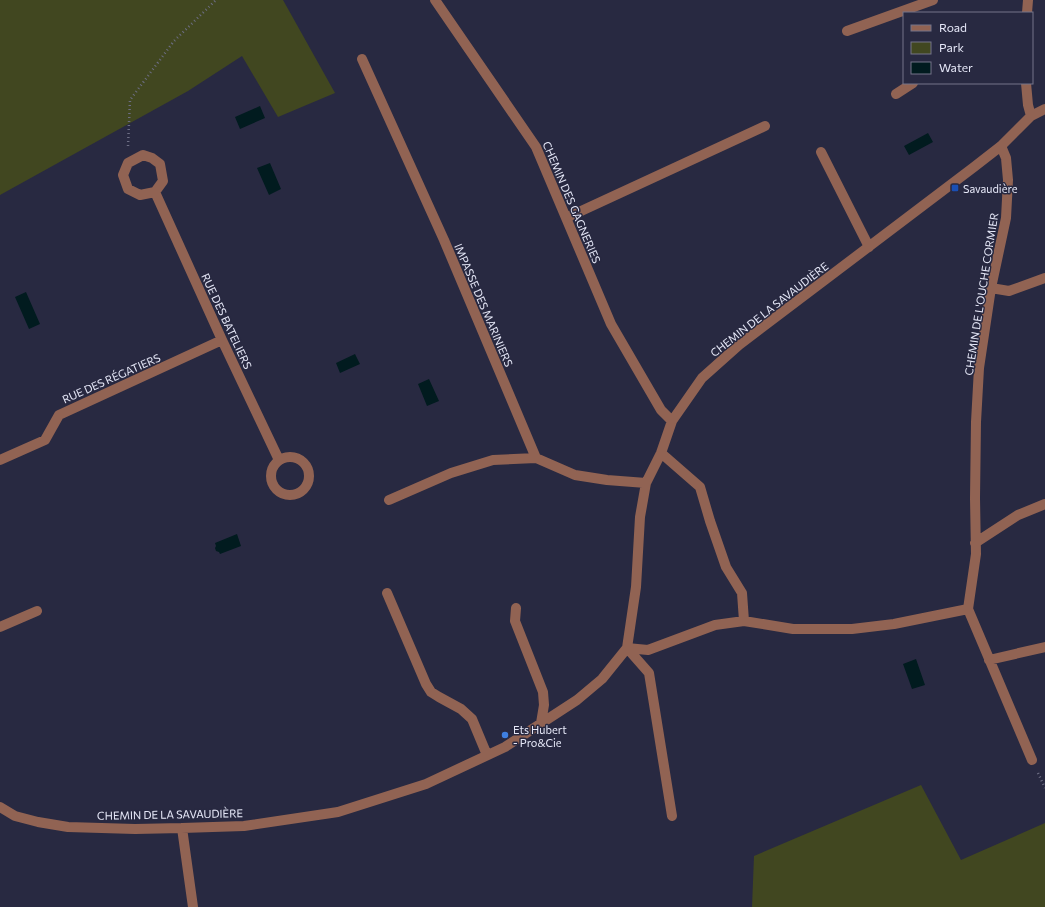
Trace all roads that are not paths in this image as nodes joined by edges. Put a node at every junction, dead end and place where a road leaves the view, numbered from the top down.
1 (435, 0) edge
2 (933, 0) edge
3 (1028, 0) edge
4 (1027, 12) edge
5 (847, 31) dead end
6 (362, 59) dead end
7 (911, 84) edge
8 (1026, 84) edge
9 (896, 94) dead end
10 (1045, 109) edge
11 (1031, 116) junction
12 (765, 126) dead end
13 (1001, 146) junction
14 (821, 152) dead end
15 (155, 192) junction
16 (566, 218) junction
17 (869, 247) junction
18 (1045, 278) edge
19 (992, 288) junction
20 (222, 340) junction
21 (672, 421) junction
22 (660, 453) junction
23 (536, 458) junction
24 (0, 460) edge
25 (279, 460) dead end
26 (646, 484) junction
27 (389, 500) dead end
28 (1045, 504) edge
29 (975, 543) junction
30 (387, 593) dead end
31 (516, 608) dead end
32 (968, 609) junction
33 (37, 611) dead end
34 (744, 621) junction
35 (0, 627) edge
36 (627, 648) junction
37 (1045, 648) edge
38 (990, 660) junction
39 (541, 723) junction
40 (487, 755) junction
41 (1032, 760) dead end
42 (0, 807) edge
43 (672, 816) dead end
44 (182, 828) junction
45 (193, 907) edge

1 - 16 street, CHEMIN DES GAGNERIES
2 - 5 street
3 - 4 street
6 - 23 street, IMPASSE DES MARINIERS
7 - 9 street
8 - 11 street
10 - 11 street, CHEMIN DE LA SAVAUDIÈRE
11 - 13 street, CHEMIN DE LA SAVAUDIÈRE
12 - 16 street
13 - 17 street, CHEMIN DE LA SAVAUDIÈRE
13 - 19 street, CHEMIN DE L'OUCHE CORMIER
14 - 17 street
15 - 15 street
15 - 20 street, RUE DES BATELIERS
16 - 21 street, CHEMIN DES GAGNERIES
17 - 21 street, CHEMIN DE LA SAVAUDIÈRE
18 - 19 street
19 - 29 street, CHEMIN DE L'OUCHE CORMIER
20 - 24 street, RUE DES RÉGATIERS
20 - 25 street, RUE DES BATELIERS
21 - 22 street, CHEMIN DE LA SAVAUDIÈRE
22 - 26 street, CHEMIN DE LA SAVAUDIÈRE
22 - 34 street
23 - 26 street
23 - 27 street
26 - 36 street, CHEMIN DE LA SAVAUDIÈRE
28 - 29 street
29 - 32 street, CHEMIN DE L'OUCHE CORMIER
30 - 40 street
31 - 39 street
32 - 34 street
32 - 38 street
33 - 35 street
34 - 36 street
36 - 39 street, CHEMIN DE LA SAVAUDIÈRE
36 - 43 street
37 - 38 street
38 - 41 street
39 - 40 street, CHEMIN DE LA SAVAUDIÈRE
40 - 44 street, CHEMIN DE LA SAVAUDIÈRE
42 - 44 street, CHEMIN DE LA SAVAUDIÈRE
44 - 45 street

